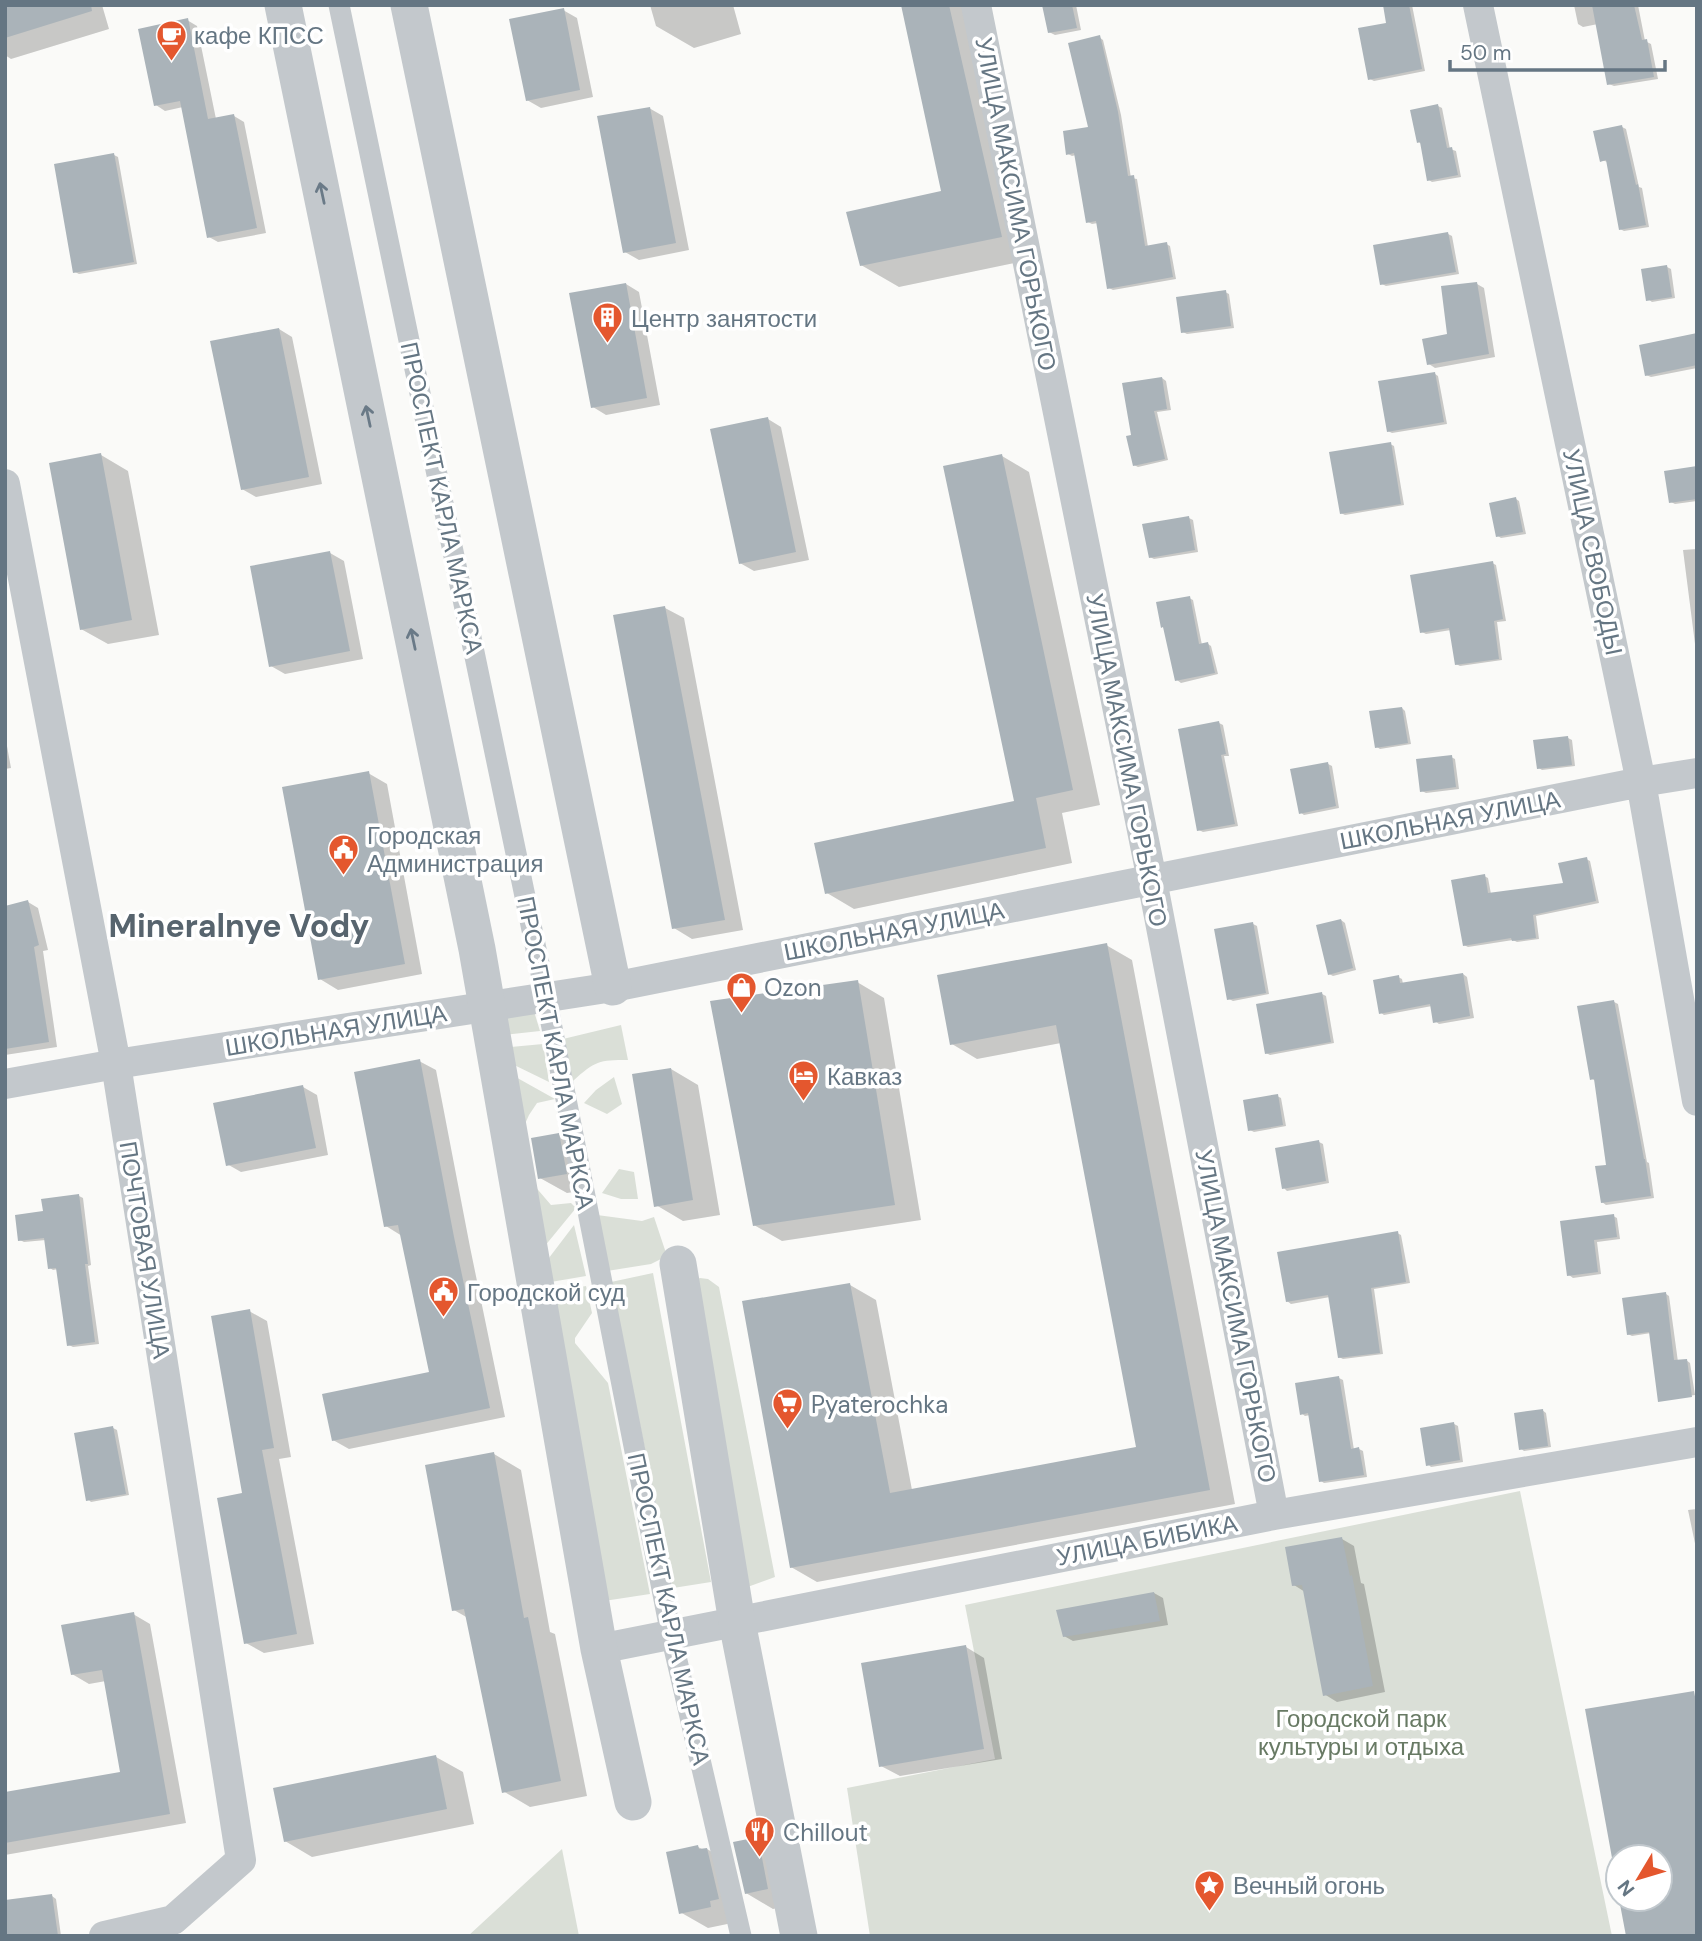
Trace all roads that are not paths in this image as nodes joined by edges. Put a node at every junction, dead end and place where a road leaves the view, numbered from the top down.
1 (284, 5) edge
2 (339, 5) edge
3 (409, 5) edge
4 (976, 5) edge
5 (1478, 5) edge
6 (5, 484) edge
7 (1697, 773) edge
8 (1641, 782) junction
9 (1152, 880) junction
10 (613, 987) junction
11 (546, 997) junction
12 (486, 1006) junction
13 (116, 1064) junction
14 (5, 1084) edge
15 (1697, 1101) edge
16 (678, 1264) dead end
17 (1697, 1442) edge
18 (1274, 1515) junction
19 (737, 1622) junction
20 (671, 1635) junction
21 (599, 1649) junction
22 (633, 1802) dead end
23 (104, 1936) edge
24 (741, 1936) edge
25 (799, 1936) edge

12 -> 1 street
2 - 11 street, ПРОСПЕКТ КАРЛА МАРКСА
3 - 10 street
4 - 9 street, УЛИЦА МАКСИМА ГОРЬКОГО
5 - 8 street, УЛИЦА СВОБОДЫ
6 - 13 street, ПОЧТОВАЯ УЛИЦА
7 - 8 street, ШКОЛЬНАЯ УЛИЦА
8 - 9 street, ШКОЛЬНАЯ УЛИЦА
8 - 15 street, УЛИЦА СВОБОДЫ
9 - 10 street, ШКОЛЬНАЯ УЛИЦА
9 - 18 street, УЛИЦА МАКСИМА ГОРЬКОГО
10 - 11 street, ШКОЛЬНАЯ УЛИЦА
11 - 12 street, ШКОЛЬНАЯ УЛИЦА
11 - 20 street, ПРОСПЕКТ КАРЛА МАРКСА
12 - 13 street, ШКОЛЬНАЯ УЛИЦА
12 - 21 street
13 - 14 street, ШКОЛЬНАЯ УЛИЦА
13 - 23 street, ПОЧТОВАЯ УЛИЦА
16 - 19 street
17 - 18 street, УЛИЦА БИБИКА
18 - 19 street, УЛИЦА БИБИКА
19 - 20 street, УЛИЦА БИБИКА
19 - 25 street
20 - 21 street, УЛИЦА БИБИКА
20 - 24 street, ПРОСПЕКТ КАРЛА МАРКСА
21 - 22 street

